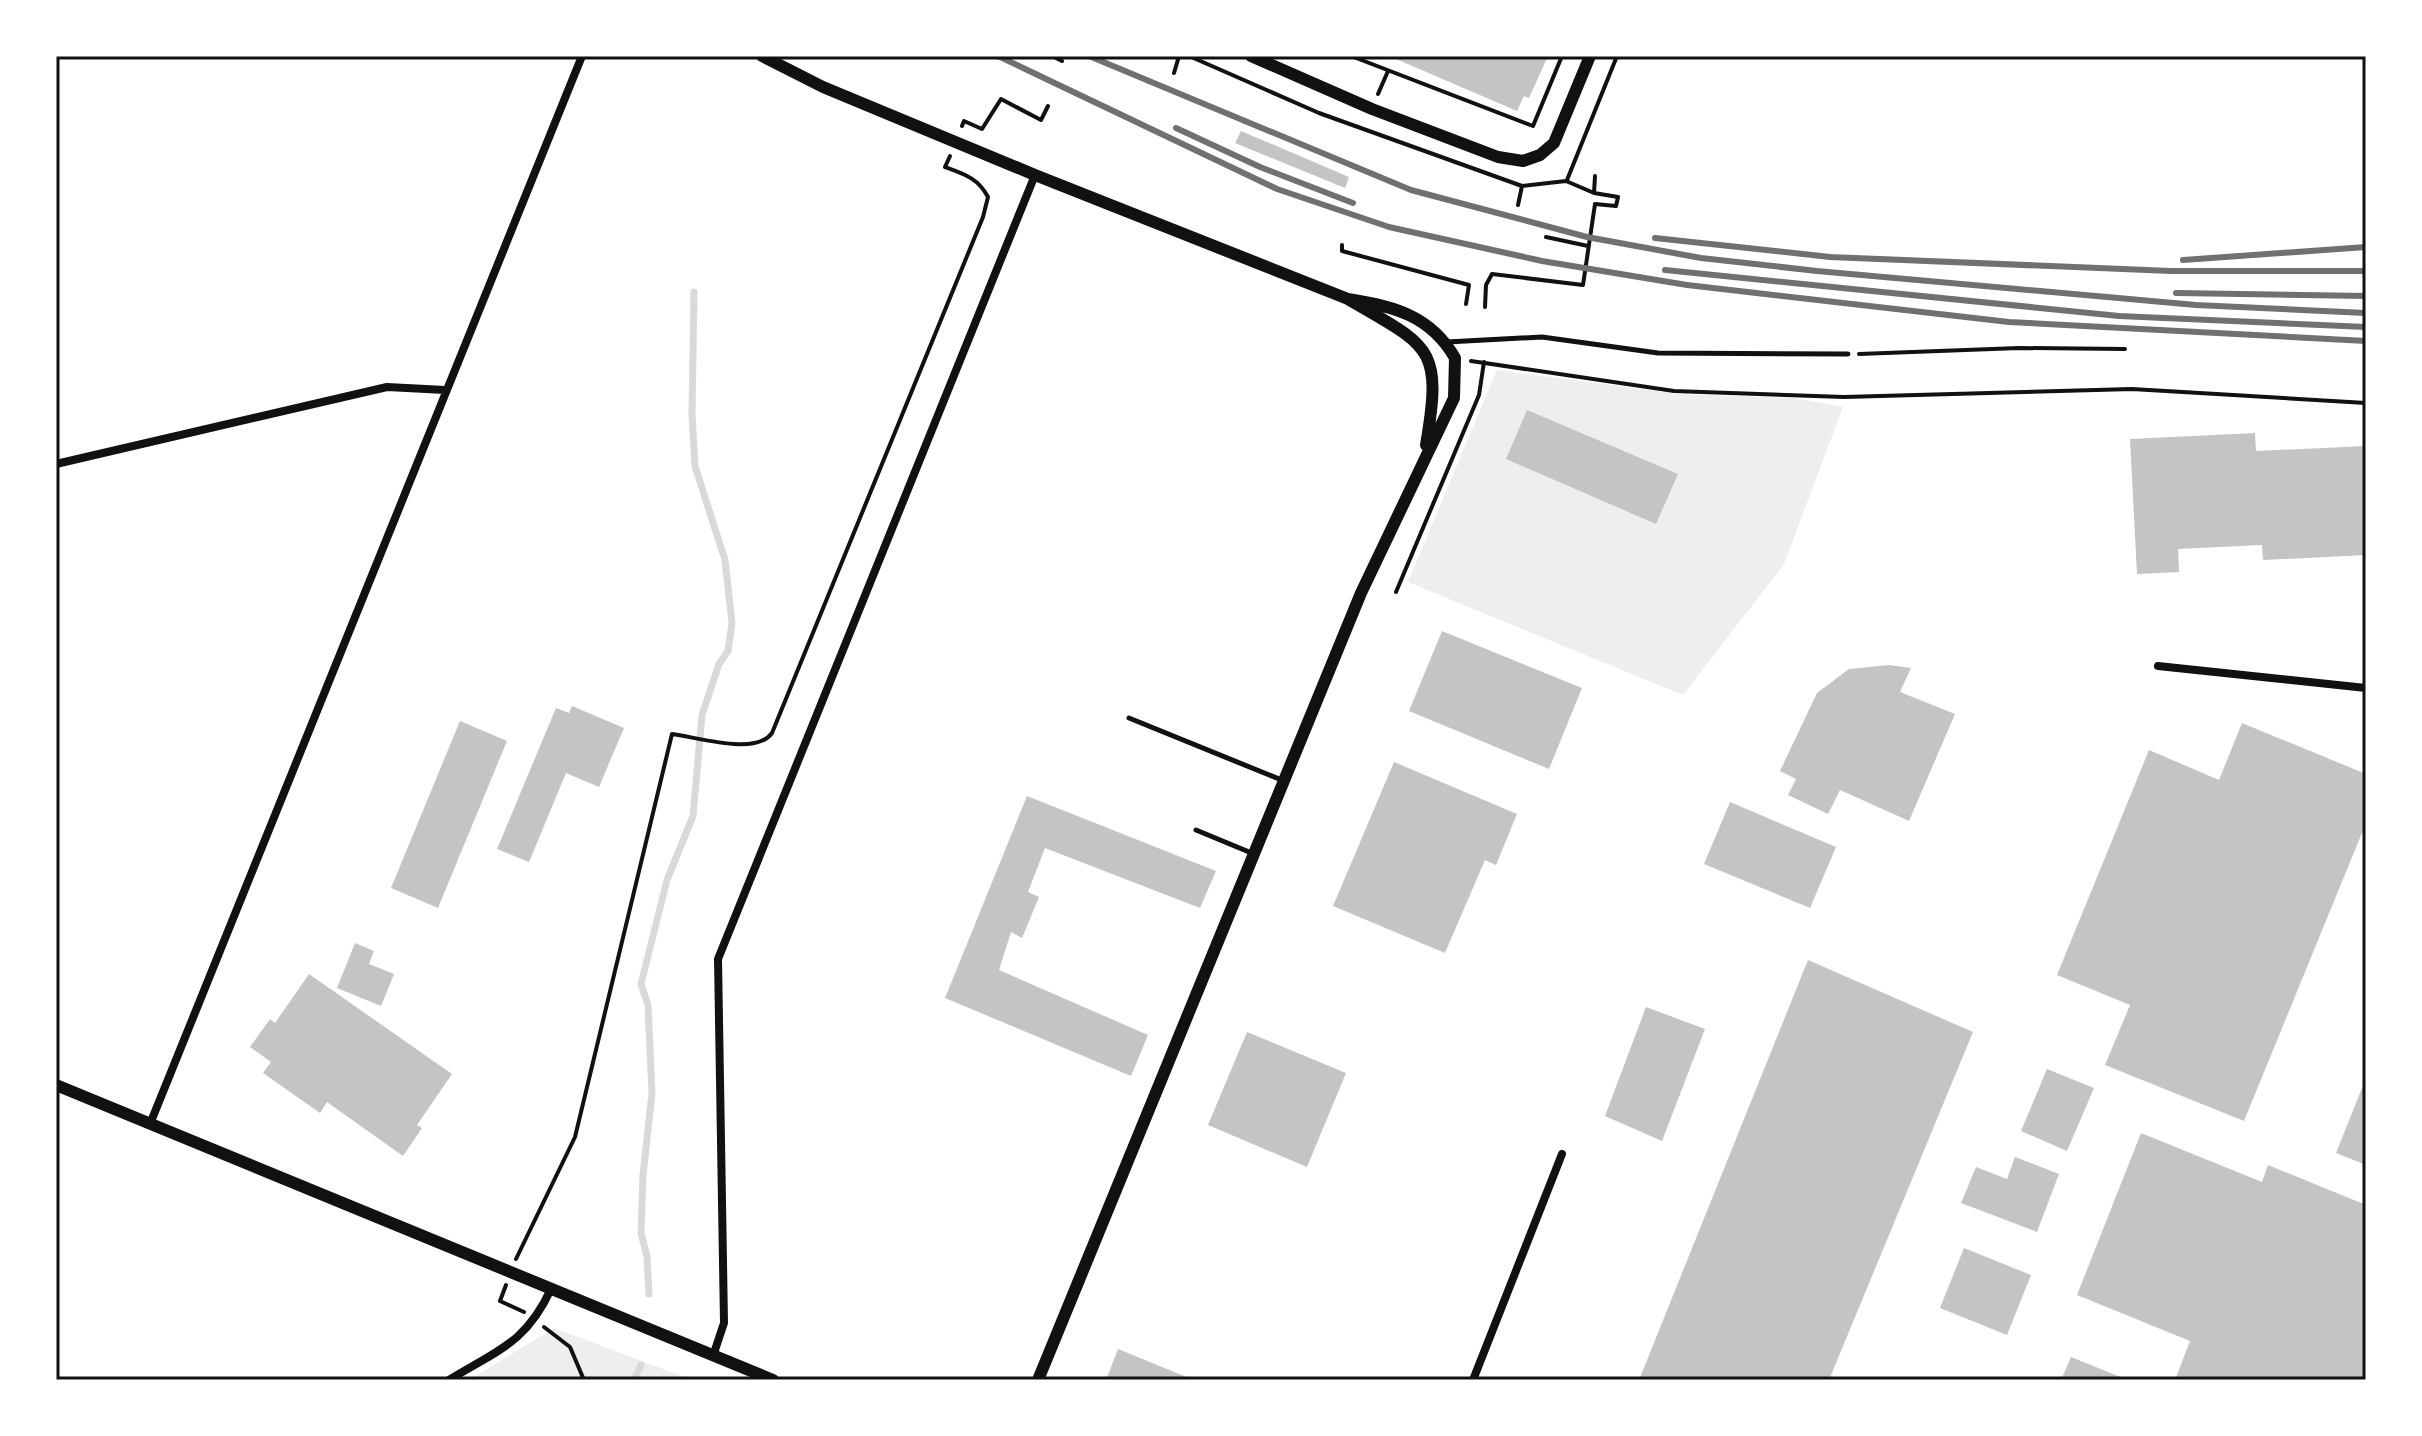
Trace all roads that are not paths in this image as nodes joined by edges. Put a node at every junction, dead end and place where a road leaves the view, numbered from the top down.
1 (582, 56) edge
2 (762, 56) edge
3 (1251, 56) edge
4 (1590, 56) edge
5 (1035, 175) junction
6 (1348, 299) junction
7 (1446, 342) junction
8 (1848, 354) road end
9 (445, 390) junction
10 (1424, 455) junction
11 (56, 464) edge
12 (2158, 666) dead end
13 (2366, 688) edge
14 (1129, 718) dead end
15 (1285, 782) junction
16 (1196, 830) dead end
17 (1255, 854) junction
18 (56, 1085) edge
19 (150, 1124) junction
20 (1562, 1154) dead end
21 (551, 1289) junction
22 (713, 1356) junction
23 (449, 1380) edge
24 (773, 1380) edge
25 (1038, 1380) edge
26 (1473, 1380) edge

1 - 9 street
2 - 5 street
3 - 4 street
5 - 6 street
5 - 22 street
6 - 7 street
6 - 10 street
7 - 8 lane
7 - 10 street
9 - 11 street
9 - 19 street
10 - 15 street
12 - 13 street
14 - 15 lane
15 - 17 street
16 - 17 lane
17 - 25 street
18 - 19 street
19 - 21 street
20 - 26 street
21 - 22 street
21 - 23 street
22 - 24 street

